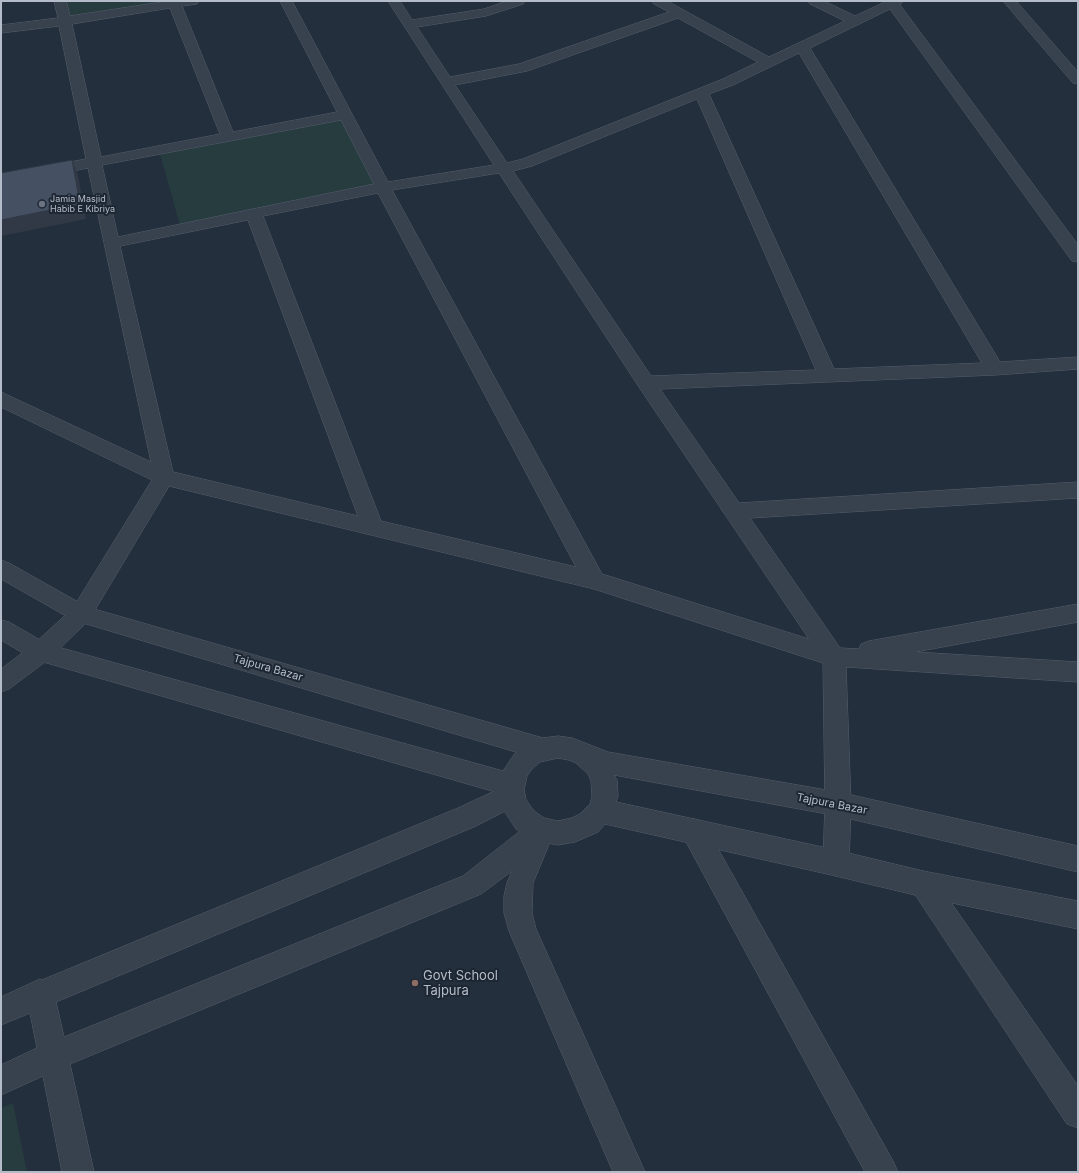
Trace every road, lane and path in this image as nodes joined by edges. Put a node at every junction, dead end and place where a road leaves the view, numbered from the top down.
1 (60, 1) edge
2 (194, 1) edge
3 (286, 1) edge
4 (394, 1) edge
5 (519, 1) edge
6 (658, 1) edge
7 (814, 1) edge
8 (1009, 1) edge
9 (895, 2) edge
10 (175, 4) junction
11 (679, 13) junction
12 (65, 21) junction
13 (855, 21) junction
14 (409, 24) junction
15 (1, 29) edge
16 (802, 46) junction
17 (769, 63) junction
18 (1078, 80) edge
19 (446, 82) junction
20 (701, 92) junction
21 (345, 115) junction
22 (228, 137) junction
23 (94, 162) junction
24 (504, 168) junction
25 (1, 180) edge
26 (383, 187) junction
27 (254, 214) junction
28 (111, 243) junction
29 (1078, 257) edge
30 (1078, 363) edge
31 (995, 369) junction
32 (828, 376) junction
33 (646, 383) junction
34 (1, 399) edge
35 (164, 477) junction
36 (1078, 490) edge
37 (733, 511) junction
38 (373, 527) junction
39 (1, 569) edge
40 (594, 580) junction
41 (1078, 613) edge
42 (81, 614) junction
43 (1, 629) edge
44 (41, 652) junction
45 (834, 657) junction
46 (1078, 672) edge
47 (1, 682) edge
48 (543, 749) junction
49 (585, 755) junction
50 (512, 790) junction
51 (838, 804) junction
52 (600, 811) junction
53 (542, 830) junction
54 (694, 831) junction
55 (1078, 859) edge
56 (836, 863) junction
57 (923, 884) junction
58 (1078, 915) edge
59 (40, 993) junction
60 (1, 1011) edge
61 (54, 1056) junction
62 (1, 1080) edge
63 (1078, 1113) edge
64 (78, 1172) edge
65 (629, 1172) edge
66 (882, 1172) edge

1 - 12 street
2 - 10 street
3 - 21 street
4 - 14 street
5 - 14 street
6 - 11 street
7 - 13 street
8 - 18 street
9 - 13 street
9 - 29 street
10 - 12 street
10 - 22 street
11 - 17 street
11 - 19 street
12 - 15 street
12 - 23 street
13 - 16 street
14 - 19 street
16 - 17 street
16 - 31 street
17 - 20 street
19 - 24 street
20 - 24 street
20 - 32 street
21 - 22 street
21 - 26 street
22 - 23 street
23 - 25 street
23 - 28 street
24 - 26 street
24 - 33 street
26 - 27 street
26 - 40 street
27 - 28 street
27 - 38 street
28 - 35 street
30 - 31 street
31 - 32 street
32 - 33 street
33 - 37 street
34 - 35 street
35 - 38 street
35 - 42 street
36 - 37 street
37 - 45 street
38 - 40 street
39 - 42 street, Tajpura Bazar
40 - 45 street
41 - 45 street
42 - 44 street
42 - 48 street, Tajpura Bazar
43 - 44 street
44 - 47 street
44 - 50 street
45 - 46 street
45 - 51 street
48 - 49 street, Tajpura Bazar
48 - 50 street, Tajpura Bazar
49 - 51 street, Tajpura Bazar
49 - 52 street, Tajpura Bazar
50 - 53 street
50 - 59 street
51 - 55 street, Tajpura Bazar
51 - 56 street
52 - 53 street
52 - 54 street
53 - 61 street
53 - 65 street
54 - 56 street
54 - 66 street
56 - 57 street
57 - 58 street
57 - 63 street
59 - 60 street
59 - 61 street
61 - 62 street
61 - 64 street

